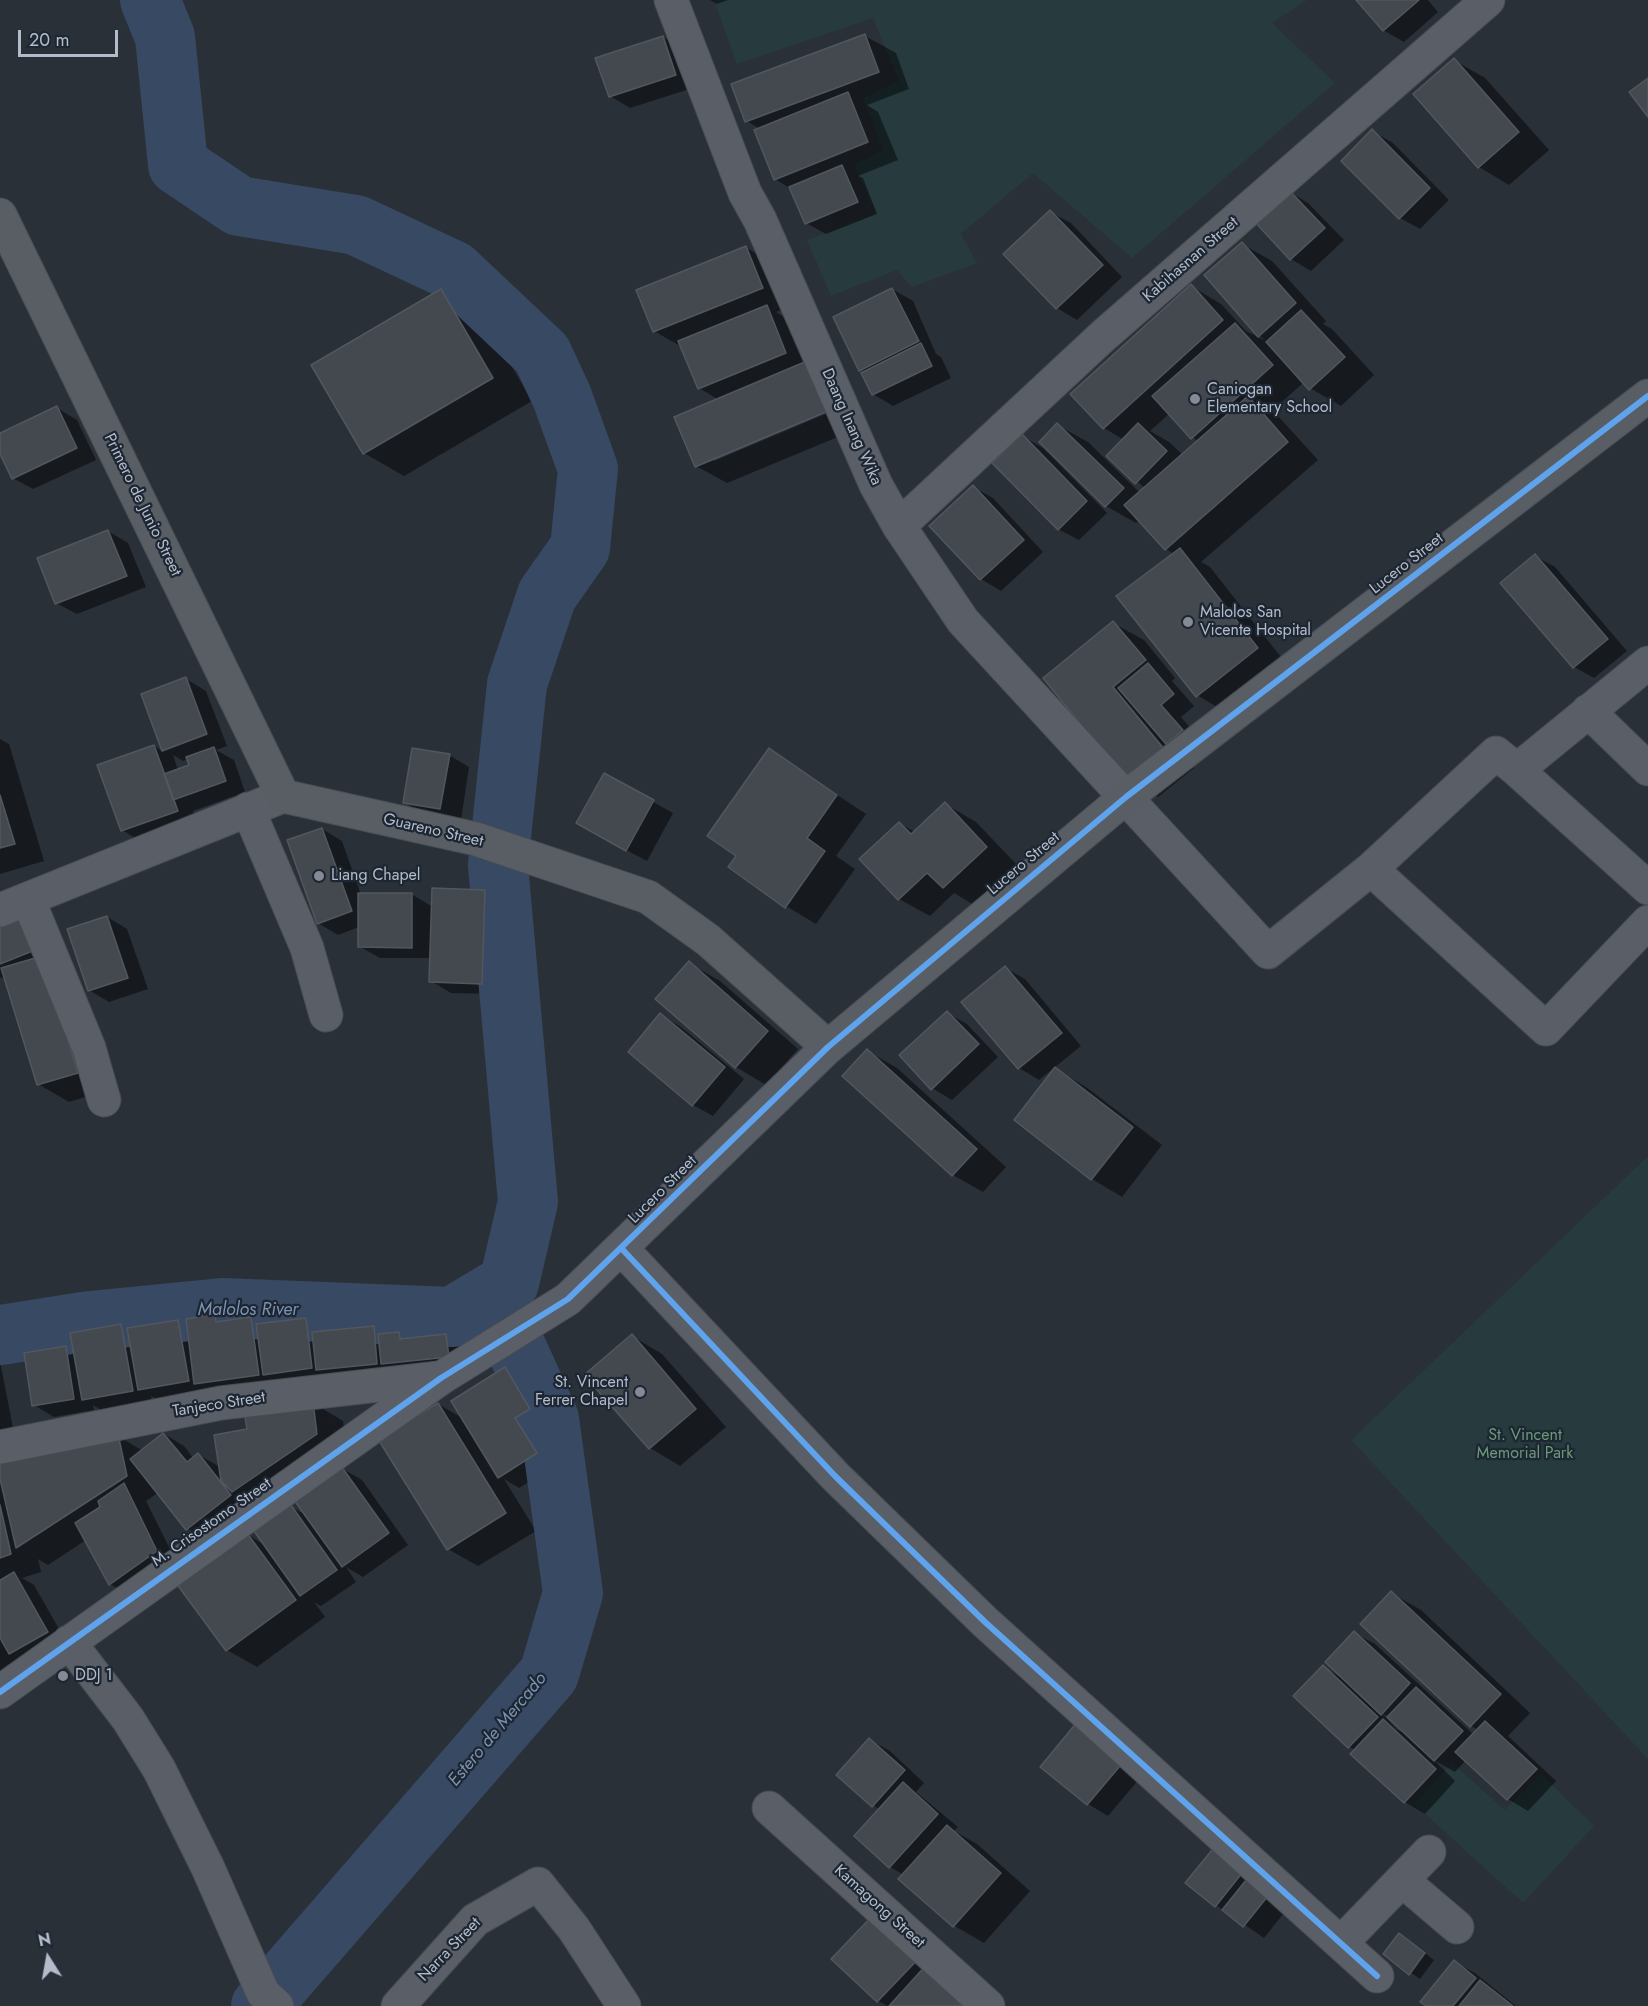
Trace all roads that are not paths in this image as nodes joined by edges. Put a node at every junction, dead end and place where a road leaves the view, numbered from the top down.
1 (671, 0) edge
2 (1488, 0) edge
3 (0, 215) edge
4 (1648, 396) edge
5 (899, 526) junction
6 (1648, 663) edge
7 (1588, 711) junction
8 (1648, 768) edge
9 (1517, 771) junction
10 (283, 796) junction
11 (1125, 797) junction
12 (249, 809) junction
13 (1371, 869) junction
14 (1648, 888) edge
15 (14, 904) edge
16 (1648, 922) edge
17 (326, 1015) dead end
18 (828, 1047) junction
19 (104, 1100) dead end
20 (622, 1249) junction
21 (441, 1378) junction
22 (0, 1448) edge
23 (69, 1642) junction
24 (0, 1692) edge
25 (769, 1808) dead end
26 (1429, 1852) dead end
27 (1403, 1881) junction
28 (1457, 1927) dead end
29 (1342, 1942) junction
30 (1377, 1976) dead end
31 (270, 2000) edge
32 (398, 2006) edge
33 (624, 2006) edge
34 (988, 2006) edge

1 - 5 street, Daang Inang Wika
2 - 5 street, Kabihasnan Street
3 - 10 street, Primero de Junio Street
4 - 11 street, Lucero Street
5 - 11 street, Daang Inang Wika
6 - 7 street
7 - 8 street
7 - 9 street
9 - 13 street
9 - 14 street
10 - 12 street
10 - 18 street, Guareno Street
11 - 13 street, Daang Inang Wika
11 - 18 street, Lucero Street
12 - 15 street
12 - 17 street
13 - 16 street
15 - 19 street
18 - 20 street, Lucero Street
20 - 21 street, Lucero Street
20 - 29 street
21 - 22 street, Tanjeco Street
21 - 23 street, M. Crisostomo Street
23 - 24 street, M. Crisostomo Street
23 - 31 street
25 - 34 street, Kamagong Street
26 - 27 street
27 - 28 street
27 - 29 street
29 - 30 street
32 - 33 street, Narra Street

